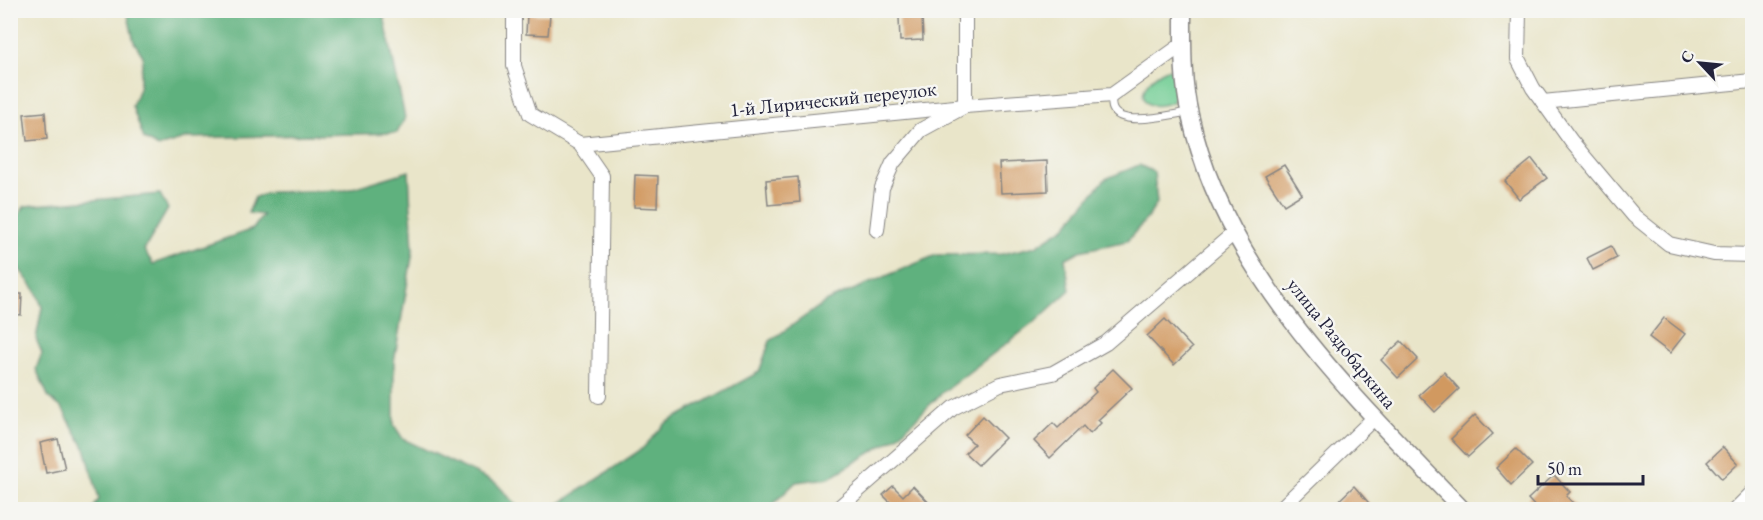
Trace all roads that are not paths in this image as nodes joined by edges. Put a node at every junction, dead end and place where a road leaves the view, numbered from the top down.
1 (514, 10) edge
2 (965, 10) edge
3 (1183, 10) edge
4 (1518, 10) edge
5 (1182, 44) junction
6 (1752, 81) edge
7 (1112, 95) junction
8 (1543, 102) junction
9 (965, 106) junction
10 (1189, 112) junction
11 (580, 144) junction
12 (877, 230) dead end
13 (1234, 233) junction
14 (1752, 255) edge
15 (598, 396) dead end
16 (1375, 417) junction
17 (1752, 493) edge
18 (836, 510) edge
19 (1279, 510) edge
20 (1463, 510) edge
21 (1734, 510) edge

1 - 11 street
2 - 9 street
3 - 5 street, улица Раздобаркина
4 - 8 street
5 - 7 street
5 - 10 street, улица Раздобаркина
6 - 8 street
7 - 9 street, 1-й Лирический переулок
7 - 10 lane
8 - 14 street
9 - 11 street, 1-й Лирический переулок
9 - 12 street
10 - 13 street, улица Раздобаркина
11 - 15 street
13 - 16 street, улица Раздобаркина
13 - 18 street
16 - 19 street
16 - 20 street, улица Раздобаркина
17 - 21 street

